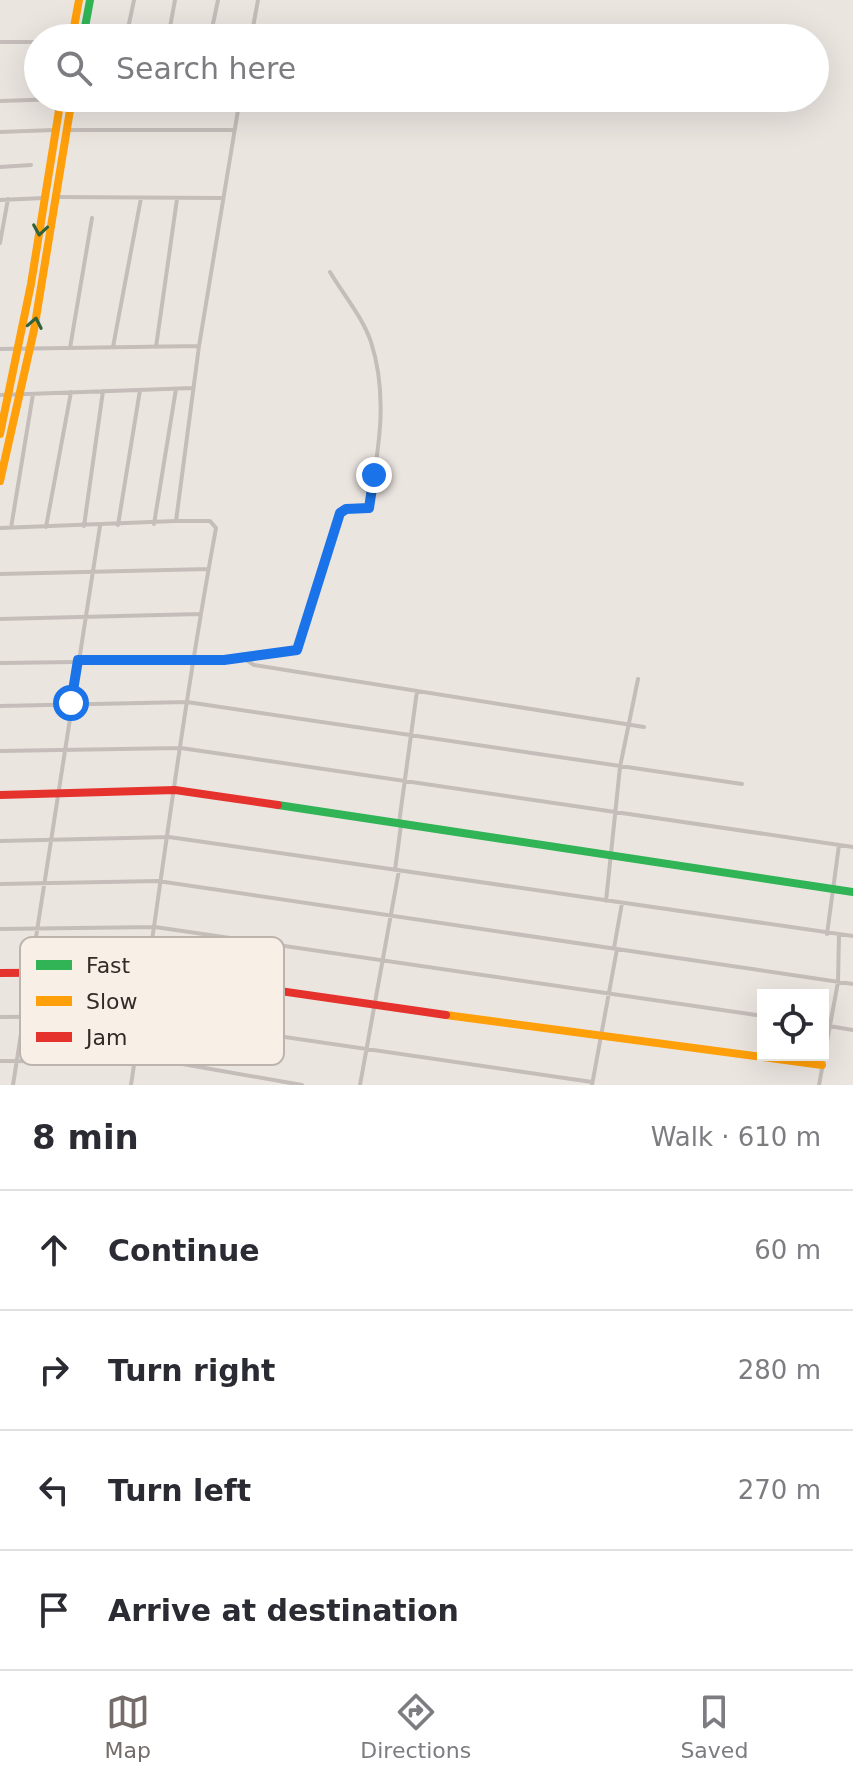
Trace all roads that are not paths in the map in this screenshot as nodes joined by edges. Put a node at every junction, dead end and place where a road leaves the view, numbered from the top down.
1 (79, 0) edge
2 (90, 0) edge
3 (134, 0) edge
4 (175, 0) edge
5 (218, 0) edge
6 (258, 0) edge
7 (75, 24) edge
8 (86, 24) edge
9 (129, 24) edge
10 (171, 24) edge
11 (213, 24) edge
12 (254, 24) edge
13 (0, 42) edge
14 (24, 42) edge
15 (24, 100) edge
16 (0, 101) edge
17 (57, 112) edge
18 (69, 112) edge
19 (236, 112) edge
20 (54, 130) junction
21 (65, 130) junction
22 (234, 130) junction
23 (0, 132) edge
24 (31, 165) dead end
25 (0, 167) edge
26 (55, 197) junction
27 (44, 198) junction
28 (141, 198) junction
29 (178, 198) junction
30 (222, 198) junction
31 (8, 199) junction
32 (0, 200) edge
33 (92, 218) dead end
34 (0, 243) edge
35 (330, 272) dead end
36 (199, 346) junction
37 (113, 347) junction
38 (156, 347) junction
39 (70, 348) junction
40 (0, 349) edge
41 (19, 349) junction
42 (30, 349) junction
43 (193, 388) junction
44 (176, 389) junction
45 (140, 390) junction
46 (103, 391) junction
47 (71, 392) junction
48 (20, 394) junction
49 (33, 394) junction
50 (5, 395) edge
51 (0, 434) edge
52 (0, 481) edge
53 (176, 521) junction
54 (154, 524) junction
55 (118, 525) junction
56 (84, 526) junction
57 (100, 526) junction
58 (46, 527) junction
59 (0, 528) edge
60 (11, 528) junction
61 (209, 569) junction
62 (93, 570) junction
63 (0, 574) edge
64 (200, 614) junction
65 (85, 616) junction
66 (0, 619) edge
67 (241, 657) junction
68 (194, 659) junction
69 (78, 660) junction
70 (0, 663) edge
71 (638, 679) dead end
72 (417, 691) junction
73 (187, 702) junction
74 (71, 703) junction
75 (0, 706) edge
76 (628, 725) junction
77 (644, 727) dead end
78 (412, 735) junction
79 (181, 748) junction
80 (63, 749) junction
81 (0, 751) edge
82 (620, 767) junction
83 (404, 780) junction
84 (742, 784) dead end
85 (175, 790) junction
86 (56, 793) junction
87 (0, 795) edge
88 (616, 811) junction
89 (400, 825) junction
90 (169, 837) junction
91 (49, 840) junction
92 (0, 841) edge
93 (839, 845) junction
94 (853, 847) edge
95 (612, 858) junction
96 (397, 870) junction
97 (158, 881) junction
98 (42, 883) junction
99 (0, 884) edge
100 (833, 889) junction
101 (853, 892) edge
102 (606, 901) junction
103 (622, 903) junction
104 (392, 915) junction
105 (155, 927) junction
106 (0, 929) edge
107 (35, 929) junction
108 (827, 934) junction
109 (839, 934) junction
110 (853, 936) edge
111 (34, 937) edge
112 (153, 937) edge
113 (227, 937) edge
114 (284, 945) edge
115 (616, 949) junction
116 (384, 959) junction
117 (838, 982) junction
118 (853, 984) edge
119 (284, 992) edge
120 (608, 993) junction
121 (375, 1005) junction
122 (757, 1015) edge
123 (831, 1027) junction
124 (853, 1030) edge
125 (20, 1032) edge
126 (284, 1038) edge
127 (600, 1038) junction
128 (367, 1050) junction
129 (0, 1061) edge
130 (16, 1061) junction
131 (20, 1061) edge
132 (134, 1065) edge
133 (188, 1065) edge
134 (822, 1065) junction
135 (592, 1083) edge
136 (13, 1085) edge
137 (131, 1085) edge
138 (302, 1085) edge
139 (360, 1085) edge
140 (819, 1085) edge

1 - 7 street
2 - 8 street
3 - 9 street
4 - 10 street
5 - 11 street
6 - 12 street
13 - 14 street
15 - 16 street
17 - 20 street
18 - 21 street
19 - 22 street
20 - 23 street
20 - 27 street
21 - 22 street
21 - 26 street
22 - 30 street
24 - 25 street
26 - 28 street
42 -> 26 street
27 - 31 street
27 -> 41 street
28 - 29 street
28 - 37 street
29 - 30 street
29 - 38 street
30 - 36 street
31 - 32 street
31 - 34 street
33 - 39 street
35 - 67 street
36 - 38 street
36 - 43 street
37 - 38 street
37 - 39 street
39 - 42 street
40 - 41 street
41 - 42 street
41 - 50 street
42 - 48 street
43 - 44 street
43 - 53 street
44 - 45 street
44 - 54 street
45 - 46 street
45 - 55 street
46 - 47 street
46 - 56 street
47 - 49 street
47 - 58 street
48 - 49 street
48 - 50 street
48 - 52 street
49 - 60 street
50 - 51 street
53 - 54 street
53 - 61 street
54 - 55 street
55 - 57 street
56 - 57 street
56 - 58 street
57 - 62 street
58 - 60 street
59 - 60 street
61 - 62 street
61 - 64 street
62 - 63 street
62 - 65 street
64 - 65 street
64 - 68 street
65 - 66 street
65 - 69 street
67 - 68 street
67 - 72 street
68 - 69 street
68 - 73 street
69 - 70 street
69 - 74 street
71 - 76 street
72 - 76 street
72 - 78 street
73 - 74 street
73 - 78 street
73 - 79 street
74 - 75 street
74 - 80 street
76 - 77 street
76 - 82 street
78 - 82 street
78 - 83 street
79 - 80 street
79 - 83 street
79 - 85 street
80 - 81 street
80 - 86 street
82 - 84 street
82 - 88 street
83 - 88 street
83 - 89 street
85 - 86 street
85 - 89 street
85 - 90 street
86 - 87 street
86 - 91 street
88 - 93 street
88 - 95 street
89 - 95 street
89 - 96 street
90 - 91 street
90 - 96 street
90 - 97 street
91 - 92 street
91 - 98 street
93 - 94 street
93 - 100 street
95 - 100 street
95 - 102 street
96 - 102 street
96 - 104 street
97 - 98 street
97 - 104 street
97 - 105 street
98 - 99 street
98 - 107 street
100 - 101 street
100 - 108 street
102 - 103 street
103 - 108 street
103 - 115 street
104 - 115 street
104 - 116 street
105 - 107 street
105 - 112 street
105 - 113 street
106 - 107 street
107 - 111 street
108 - 109 street
109 - 110 street
109 - 117 street
114 - 116 street
115 - 117 street
115 - 120 street
116 - 120 street
116 - 121 street
117 - 118 street
117 - 123 street
119 - 121 street
120 - 122 street
120 - 127 street
121 - 127 street
121 - 128 street
123 - 124 street
123 - 134 street
125 - 130 street
126 - 128 street
127 - 134 street
127 - 135 street
128 - 135 street
128 - 139 street
129 - 130 street
130 - 131 street
130 - 136 street
132 - 137 street
133 - 138 street
134 - 140 street

